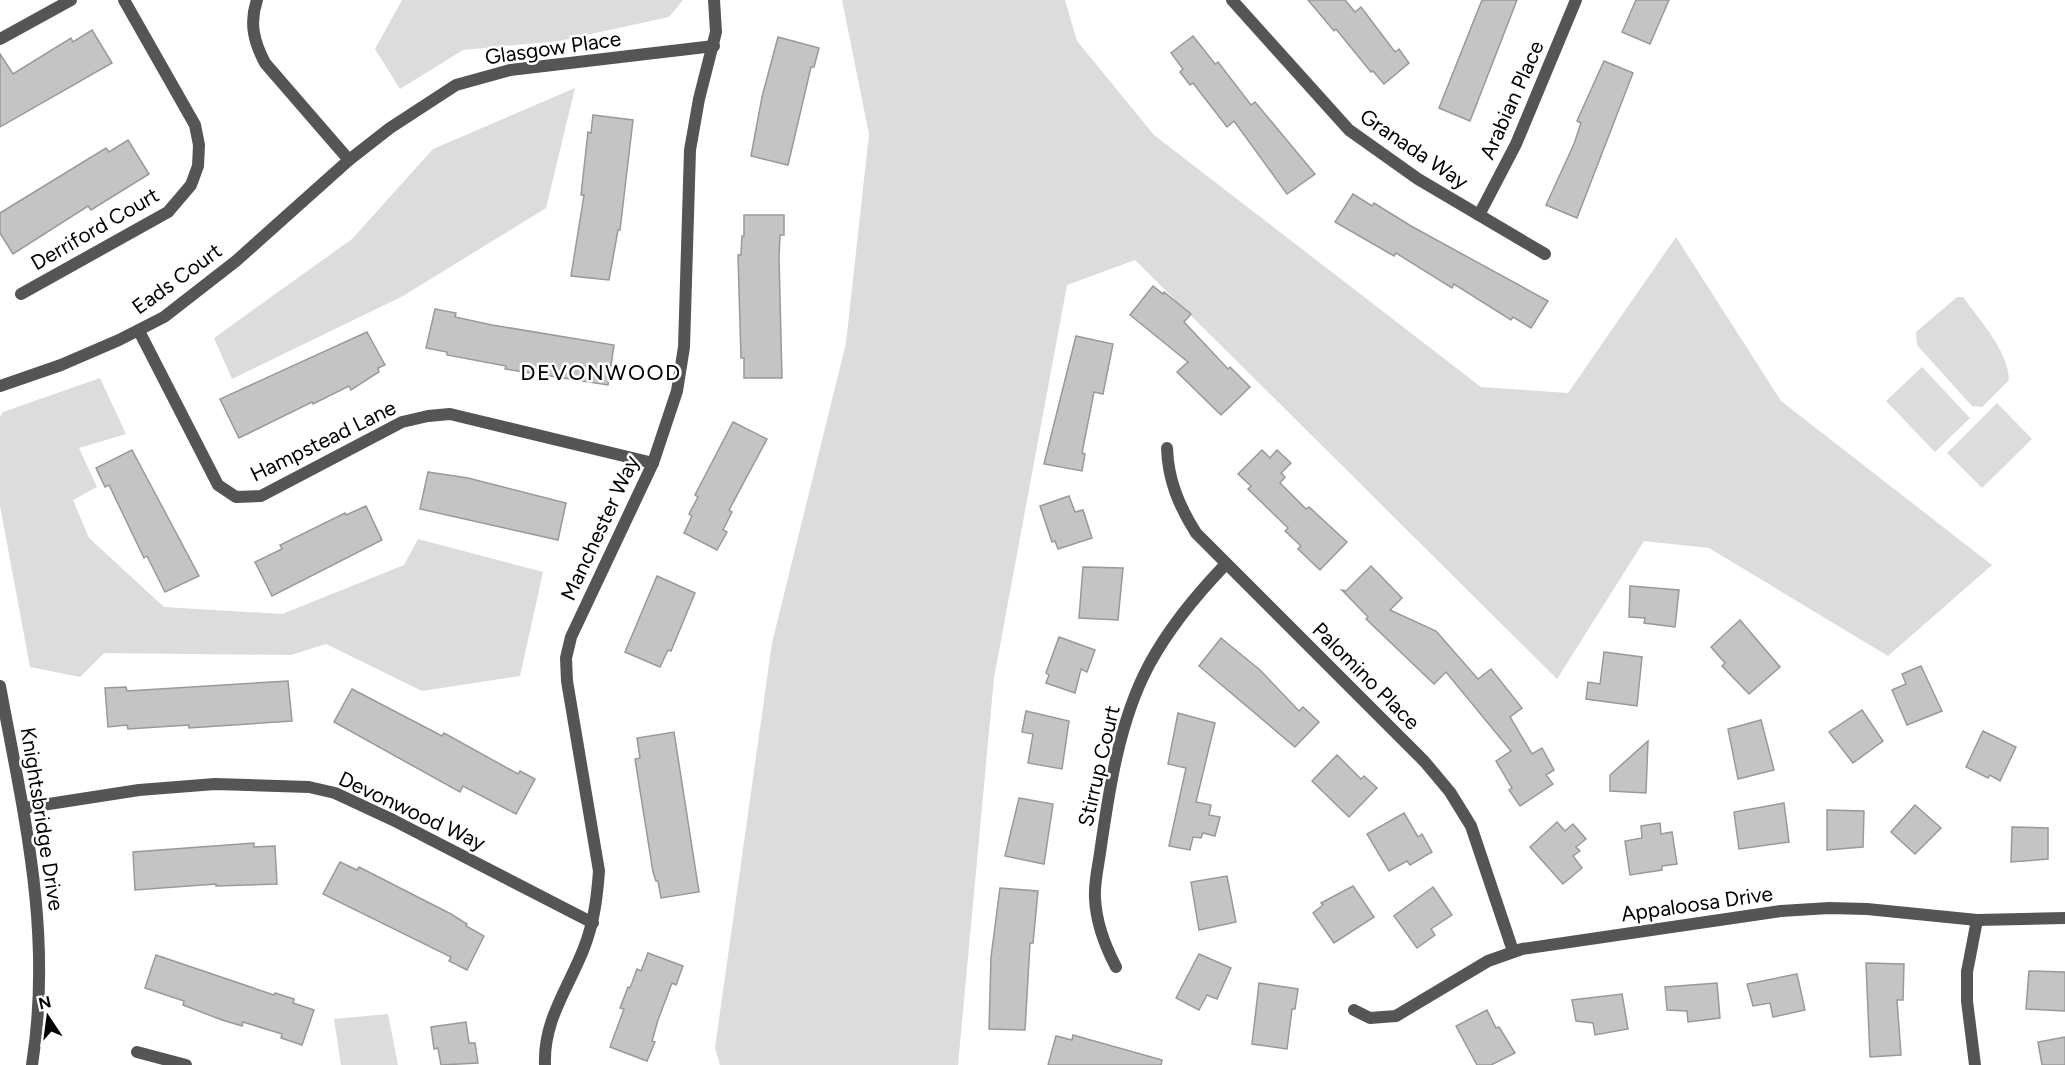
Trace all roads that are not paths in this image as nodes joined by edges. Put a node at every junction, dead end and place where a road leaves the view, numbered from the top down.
1 (71, 0) edge
2 (124, 0) edge
3 (257, 0) edge
4 (714, 0) edge
5 (1232, 0) edge
6 (1576, 0) edge
7 (0, 39) edge
8 (714, 46) junction
9 (350, 160) junction
10 (1479, 215) junction
11 (1545, 254) dead end
12 (21, 294) dead end
13 (139, 331) junction
14 (0, 386) edge
15 (1167, 448) dead end
16 (653, 463) junction
17 (1226, 564) junction
18 (0, 687) edge
19 (23, 808) junction
20 (2065, 918) edge
21 (1977, 920) junction
22 (593, 923) junction
23 (1513, 951) junction
24 (1116, 967) dead end
25 (1354, 1010) dead end
26 (137, 1052) dead end
27 (32, 1065) edge
28 (186, 1065) edge
29 (545, 1065) edge
30 (1975, 1065) edge

1 - 7 street
2 - 12 street, Derriford Court
3 - 9 street
4 - 8 street, Manchester Way
5 - 10 street, Granada Way
6 - 10 street, Arabian Place
8 - 9 street, Glasgow Place
8 - 16 street, Manchester Way
9 - 13 street, Eads Court
10 - 11 street, Granada Way
13 - 14 street, Eads Court
13 - 16 street, Hampstead Lane
15 - 17 street, Palomino Place
16 - 22 street, Manchester Way
17 - 23 street, Palomino Place
17 - 24 street, Stirrup Court
18 - 19 street, Knightsbridge Drive
19 - 22 street, Devonwood Way
19 - 27 street, Knightsbridge Drive
20 - 21 street, Appaloosa Drive
21 - 23 street, Appaloosa Drive
21 - 30 street
22 - 29 street, Manchester Way
23 - 25 street, Appaloosa Drive
26 - 28 street

